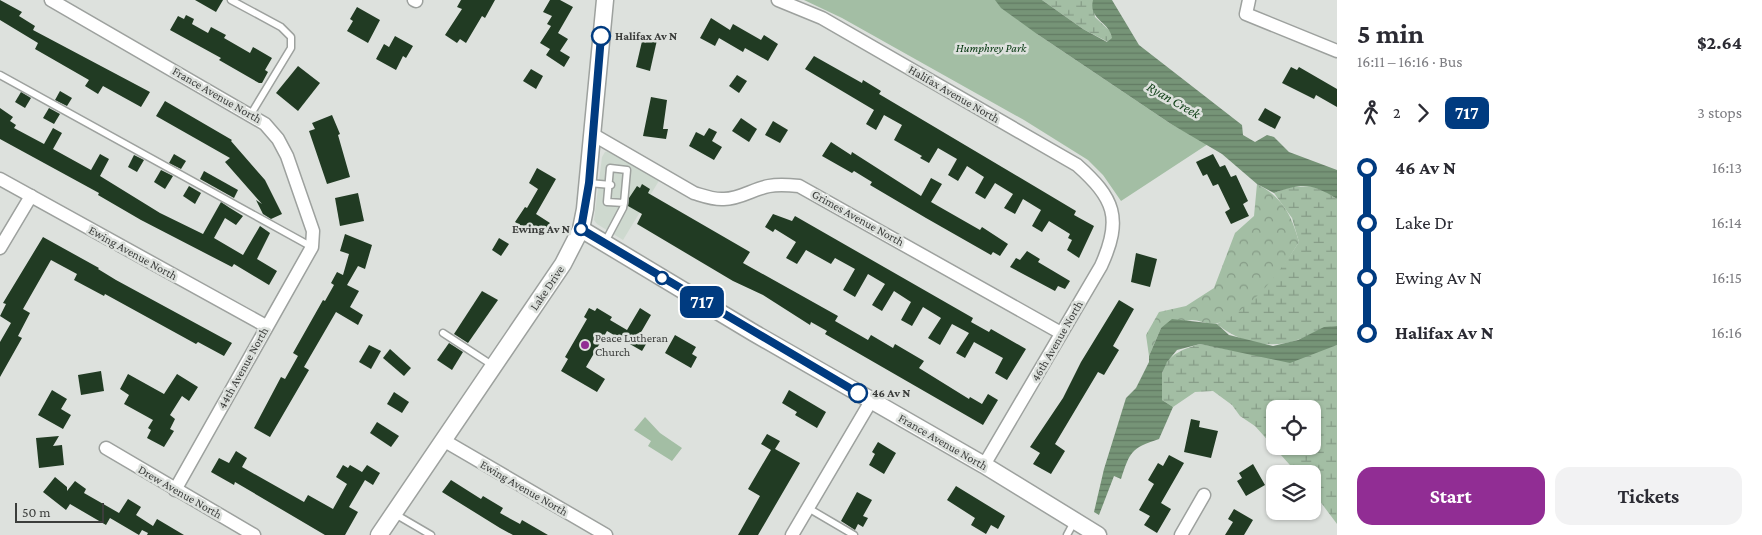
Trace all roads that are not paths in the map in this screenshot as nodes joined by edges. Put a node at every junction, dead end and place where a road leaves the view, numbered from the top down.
1 (50, 0) edge
2 (231, 0) edge
3 (605, 0) edge
4 (778, 0) edge
5 (1249, 0) edge
6 (1337, 51) edge
7 (0, 75) edge
8 (251, 114) junction
9 (592, 134) junction
10 (632, 157) junction
11 (627, 170) junction
12 (0, 179) edge
13 (589, 183) junction
14 (609, 185) junction
15 (31, 196) junction
16 (624, 203) junction
17 (1113, 210) joint
18 (581, 229) junction
19 (605, 243) junction
20 (312, 247) junction
21 (0, 248) edge
22 (266, 326) junction
23 (443, 333) dead end
24 (1061, 333) junction
25 (494, 366) junction
26 (871, 401) junction
27 (443, 440) junction
28 (106, 448) dead end
29 (984, 465) junction
30 (176, 490) junction
31 (1204, 495) dead end
32 (808, 508) junction
33 (394, 513) junction
34 (1071, 528) edge
35 (254, 535) edge
36 (379, 535) edge
37 (431, 535) edge
38 (606, 535) edge
39 (792, 535) edge
40 (854, 535) edge
41 (1098, 535) edge
42 (1181, 535) edge

1 - 8 street, France Avenue North
2 - 8 lane
3 - 9 street, Lake Drive
4 - 17 street, Halifax Avenue North
5 - 6 street
7 - 20 lane
8 - 20 street, France Avenue North
9 - 10 street, Grimes Avenue North
9 - 13 street, Lake Drive
10 - 11 lane
10 - 24 street, Grimes Avenue North
11 - 14 lane
11 - 16 lane
12 - 15 street, Ewing Avenue North
13 - 14 lane
13 - 18 street, Lake Drive
14 - 16 lane
15 - 21 street
15 - 22 street, Ewing Avenue North
16 - 19 lane
17 - 24 street, 46th Avenue North
18 - 19 street, France Avenue North
18 - 25 street, Lake Drive
19 - 26 street, France Avenue North
20 - 22 street, 44th Avenue North
22 - 30 street, 44th Avenue North
23 - 25 lane
24 - 29 street, 46th Avenue North
25 - 27 street, Lake Drive
26 - 29 street, France Avenue North
26 - 32 street
27 - 33 street, Lake Drive
27 - 38 street, Ewing Avenue North
28 - 30 street, Drew Avenue North
29 - 34 street, France Avenue North
30 - 35 street, Drew Avenue North
31 - 42 street
32 - 39 street
32 - 40 lane
33 - 36 street, Lake Drive
33 - 37 lane
34 - 41 street, France Avenue North

